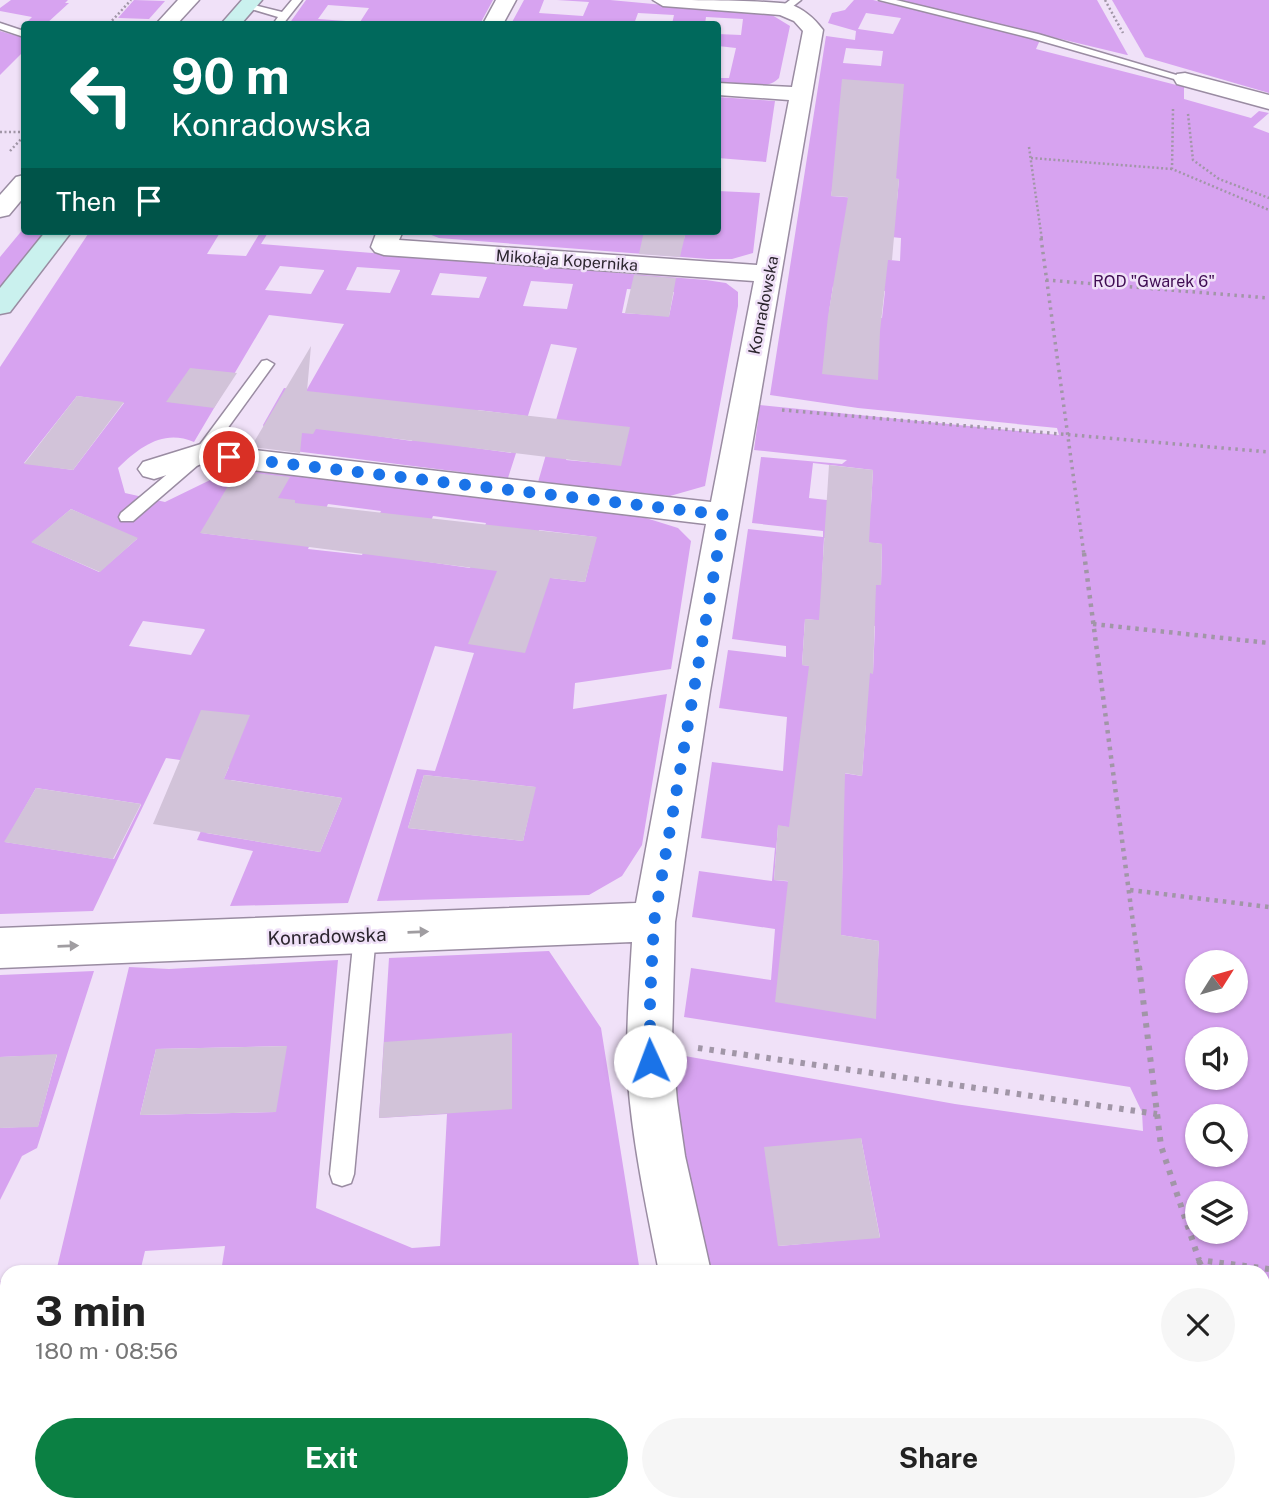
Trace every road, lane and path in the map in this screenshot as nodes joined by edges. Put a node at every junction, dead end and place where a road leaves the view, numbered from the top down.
1 (131, 0) edge
2 (189, 0) edge
3 (297, 0) edge
4 (506, 0) edge
5 (663, 0) edge
6 (884, 0) edge
7 (249, 3) edge
8 (790, 5) edge
9 (281, 20) edge
10 (112, 21) edge
11 (169, 21) edge
12 (234, 21) edge
13 (495, 21) edge
14 (0, 26) edge
15 (21, 33) edge
16 (1185, 79) junction
17 (721, 89) edge
18 (802, 94) junction
19 (1269, 102) edge
20 (21, 131) edge
21 (0, 132) edge
22 (1029, 146) dead end
23 (1031, 158) junction
24 (1172, 169) junction
25 (21, 186) edge
26 (1269, 198) edge
27 (0, 210) edge
28 (1269, 210) edge
29 (56, 235) edge
30 (388, 235) edge
31 (768, 274) junction
32 (1046, 280) junction
33 (1269, 298) edge
34 (0, 306) edge
35 (267, 364) dead end
36 (744, 407) junction
37 (1069, 434) junction
38 (1269, 452) edge
39 (201, 454) junction
40 (154, 469) dead end
41 (724, 515) junction
42 (127, 517) dead end
43 (1093, 624) junction
44 (1269, 643) edge
45 (1130, 890) junction
46 (1269, 907) edge
47 (654, 922) junction
48 (365, 935) junction
49 (0, 948) edge
50 (649, 1041) junction
51 (1157, 1114) junction
52 (342, 1174) dead end
53 (1199, 1260) junction
54 (684, 1265) edge
55 (1201, 1265) edge
56 (1238, 1265) edge

1 - 10 path
2 - 11 street
3 - 9 lane
4 - 13 street
5 - 8 street, Konradowska
6 - 16 lane
7 - 9 lane
7 - 12 street
8 - 18 street, Konradowska
14 - 15 lane
16 - 19 street
16 - 24 path
16 - 26 path
17 - 18 street
18 - 31 street, Konradowska
20 - 21 path
22 - 23 path
23 - 24 path
23 - 32 path
24 - 28 path
25 - 27 street
29 - 34 street
30 - 31 street, Mikołaja Kopernika
31 - 36 street, Konradowska
32 - 33 path
32 - 37 path
35 - 39 lane
36 - 37 path
36 - 41 street, Konradowska
37 - 38 path
37 - 43 path
39 - 40 street
39 - 41 street
39 - 42 lane
41 - 47 street, Konradowska
43 - 44 path
43 - 45 path
45 - 46 path
45 - 51 path
48 -> 47 street, Konradowska
47 - 50 street, Konradowska
49 -> 48 street, Konradowska
48 - 52 lane
50 - 51 path
50 - 54 street, Konradowska
51 - 53 path
53 - 55 path
53 - 56 path

